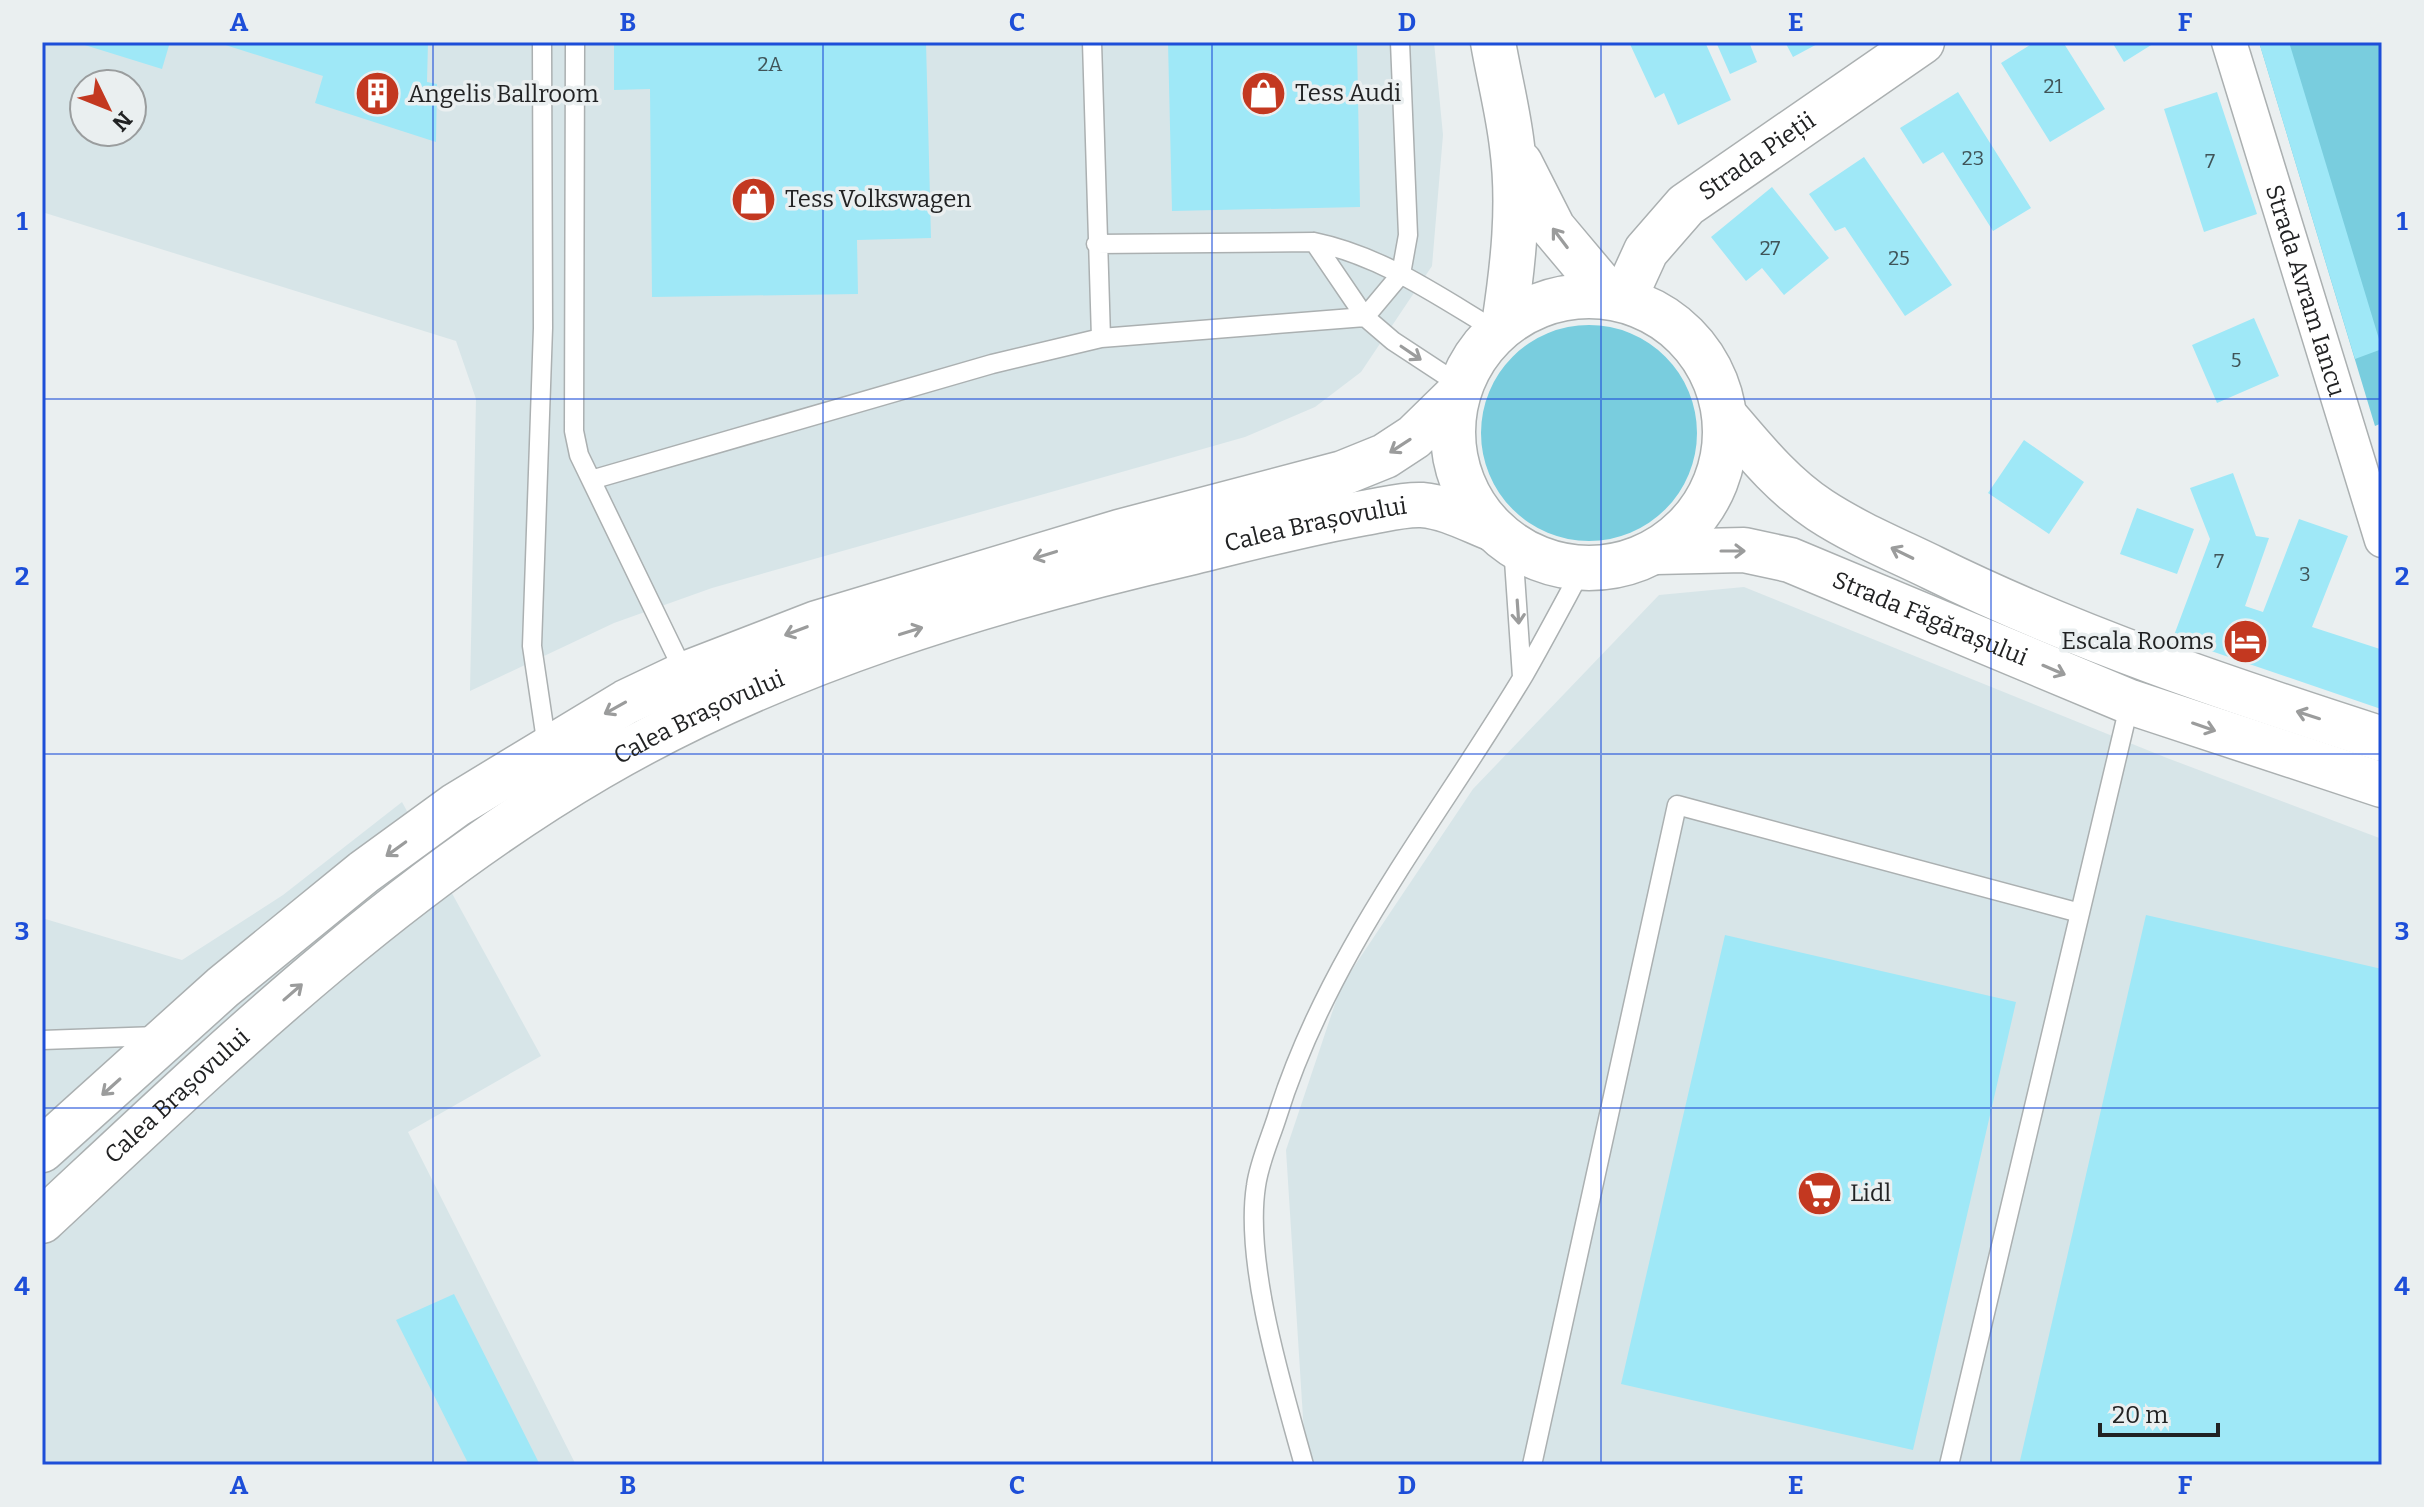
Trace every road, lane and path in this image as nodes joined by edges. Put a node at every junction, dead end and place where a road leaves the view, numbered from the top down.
1 (542, 42) edge
2 (575, 42) edge
3 (1092, 42) edge
4 (1400, 42) edge
5 (1493, 42) edge
6 (1922, 42) edge
7 (2229, 42) edge
8 (1512, 146) junction
9 (1314, 242) junction
10 (1096, 244) junction
11 (1401, 274) junction
12 (1618, 298) junction
13 (1365, 317) junction
14 (1501, 328) junction
15 (1101, 338) junction
16 (1459, 390) junction
17 (1725, 416) junction
18 (591, 480) junction
19 (1503, 538) junction
20 (2382, 540) edge
21 (1655, 552) junction
22 (1582, 569) junction
23 (685, 674) junction
24 (1522, 677) junction
25 (2130, 702) junction
26 (2382, 739) edge
27 (547, 747) junction
28 (2382, 785) edge
29 (2080, 913) junction
30 (169, 1035) junction
31 (42, 1040) edge
32 (42, 1150) edge
33 (54, 1210) edge
34 (42, 1239) edge
35 (1304, 1465) edge
36 (1532, 1465) edge
37 (1949, 1465) edge

1 - 27 lane
2 - 18 lane
3 - 10 lane
4 - 11 lane
5 - 8 main road
6 - 12 main road, Strada Pieții
7 - 20 street, Strada Avram Iancu
12 -> 8 main road
8 - 14 main road
9 - 10 lane
9 - 11 lane
9 - 13 lane
10 - 15 lane
11 - 13 lane
11 - 14 lane
12 - 14 main road, Strada Făgărașului
12 - 17 main road, Strada Făgărașului
13 - 15 lane
13 -> 16 lane
14 - 16 main road, Strada Făgărașului
15 - 18 lane
16 - 19 main road, Strada Făgărașului
16 -> 23 main road, Calea Brașovului
17 - 21 main road, Strada Făgărașului
26 -> 17 main road, Strada Făgărașului
18 - 23 lane
19 - 22 main road, Strada Făgărașului
19 -> 24 lane
33 -> 19 main road, Calea Brașovului
21 - 22 main road, Strada Făgărașului
21 -> 25 main road, Strada Făgărașului
22 - 24 lane
23 -> 27 main road, Calea Brașovului
24 - 35 lane
25 -> 28 main road, Strada Făgărașului
25 - 29 lane
27 -> 30 main road, Calea Brașovului
29 - 36 lane
29 - 37 lane
30 - 31 lane
30 -> 32 main road, Calea Brașovului
33 - 34 lane

